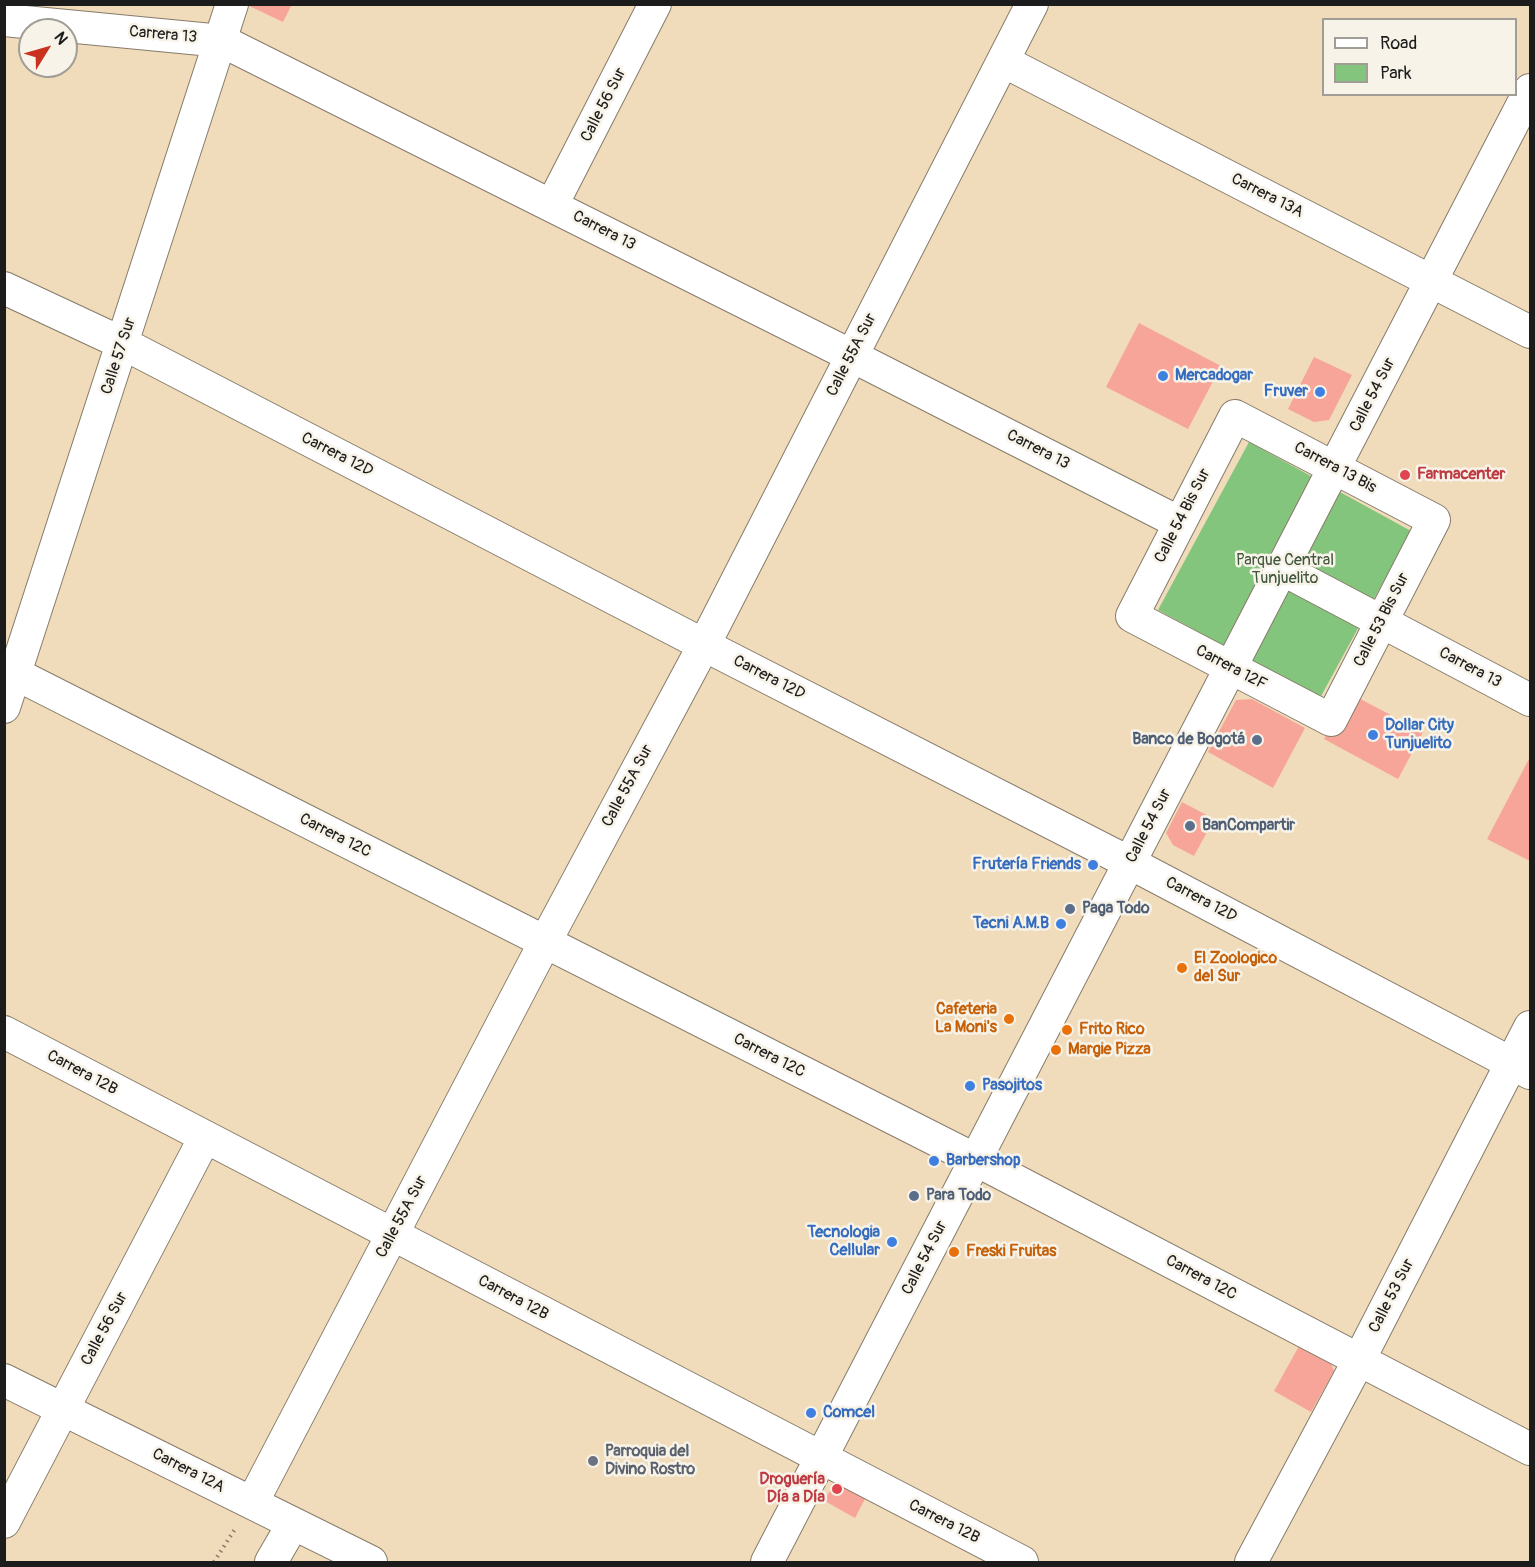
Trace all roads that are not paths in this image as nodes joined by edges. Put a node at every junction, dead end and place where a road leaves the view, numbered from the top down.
1 (232, 4) edge
2 (655, 4) edge
3 (1032, 4) edge
4 (4, 20) edge
5 (222, 41) junction
6 (1003, 61) junction
7 (1530, 90) edge
8 (552, 205) junction
9 (1432, 281) junction
10 (4, 288) edge
11 (1530, 332) edge
12 (124, 344) junction
13 (852, 356) junction
14 (1235, 416) joint
15 (1335, 468) junction
16 (1434, 520) joint
17 (1180, 523) junction
18 (1282, 569) junction
19 (1132, 616) joint
20 (1382, 622) junction
21 (704, 645) junction
22 (1231, 668) junction
23 (10, 671) edge
24 (1530, 700) edge
25 (4, 707) edge
26 (1330, 720) joint
27 (1130, 863) junction
28 (545, 942) junction
29 (1530, 1027) edge
30 (4, 1032) edge
31 (1521, 1068) edge
32 (205, 1137) junction
33 (976, 1160) junction
34 (393, 1235) junction
35 (1359, 1360) junction
36 (4, 1380) edge
37 (63, 1408) junction
38 (1530, 1449) edge
39 (821, 1458) junction
40 (252, 1503) junction
41 (4, 1522) edge
42 (293, 1524) junction
43 (271, 1563) edge
44 (371, 1563) edge
45 (767, 1563) edge
46 (1022, 1563) edge
47 (1251, 1563) edge

1 - 5 street, Calle 57 Sur
2 - 8 street, Calle 56 Sur
3 - 6 street, Calle 55A Sur
4 - 5 street, Carrera 13
5 - 8 street, Carrera 13
5 - 12 street, Calle 57 Sur
6 - 9 street, Carrera 13A
6 - 13 street, Calle 55A Sur
7 - 9 street, Calle 54 Sur
8 - 13 street, Carrera 13
9 - 11 street, Carrera 13A
9 - 15 street, Calle 54 Sur
10 - 12 street, Carrera 12D
12 - 21 street, Carrera 12D
12 - 23 street, Calle 57 Sur
13 - 17 street, Carrera 13
13 - 21 street, Calle 55A Sur
14 - 15 street, Carrera 13 Bis
14 - 17 street, Calle 54 Bis Sur
15 - 16 street, Carrera 13 Bis
15 - 18 street, Calle 54 Sur
16 - 20 street, Calle 53 Bis Sur
17 - 19 street, Calle 54 Bis Sur
18 - 20 street, Carrera 13
18 - 22 street, Calle 54 Sur
19 - 22 street, Carrera 12F
20 - 24 street, Carrera 13
20 - 26 street, Calle 53 Bis Sur
21 - 27 street, Carrera 12D
21 - 28 street, Calle 55A Sur
22 - 26 street, Carrera 12F
22 - 27 street, Calle 54 Sur
23 - 25 street, Calle 57 Sur
23 - 28 street, Carrera 12C
27 - 31 street, Carrera 12D
27 - 33 street, Calle 54 Sur
28 - 33 street, Carrera 12C
28 - 34 street, Calle 55A Sur
29 - 31 street, Calle 53 Sur
30 - 32 street, Carrera 12B
31 - 35 street, Calle 53 Sur
32 - 34 street, Carrera 12B
32 - 37 street, Calle 56 Sur
33 - 35 street, Carrera 12C
33 - 39 street, Calle 54 Sur
34 - 39 street, Carrera 12B
34 - 40 street, Calle 55A Sur
35 - 38 street, Carrera 12C
35 - 47 street, Calle 53 Sur
36 - 37 street, Carrera 12A
37 - 40 street, Carrera 12A
37 - 41 street, Calle 56 Sur
39 - 45 street, Calle 54 Sur
39 - 46 street, Carrera 12B
40 - 42 street, Carrera 12A
42 - 43 street
42 - 44 street, Carrera 12A

